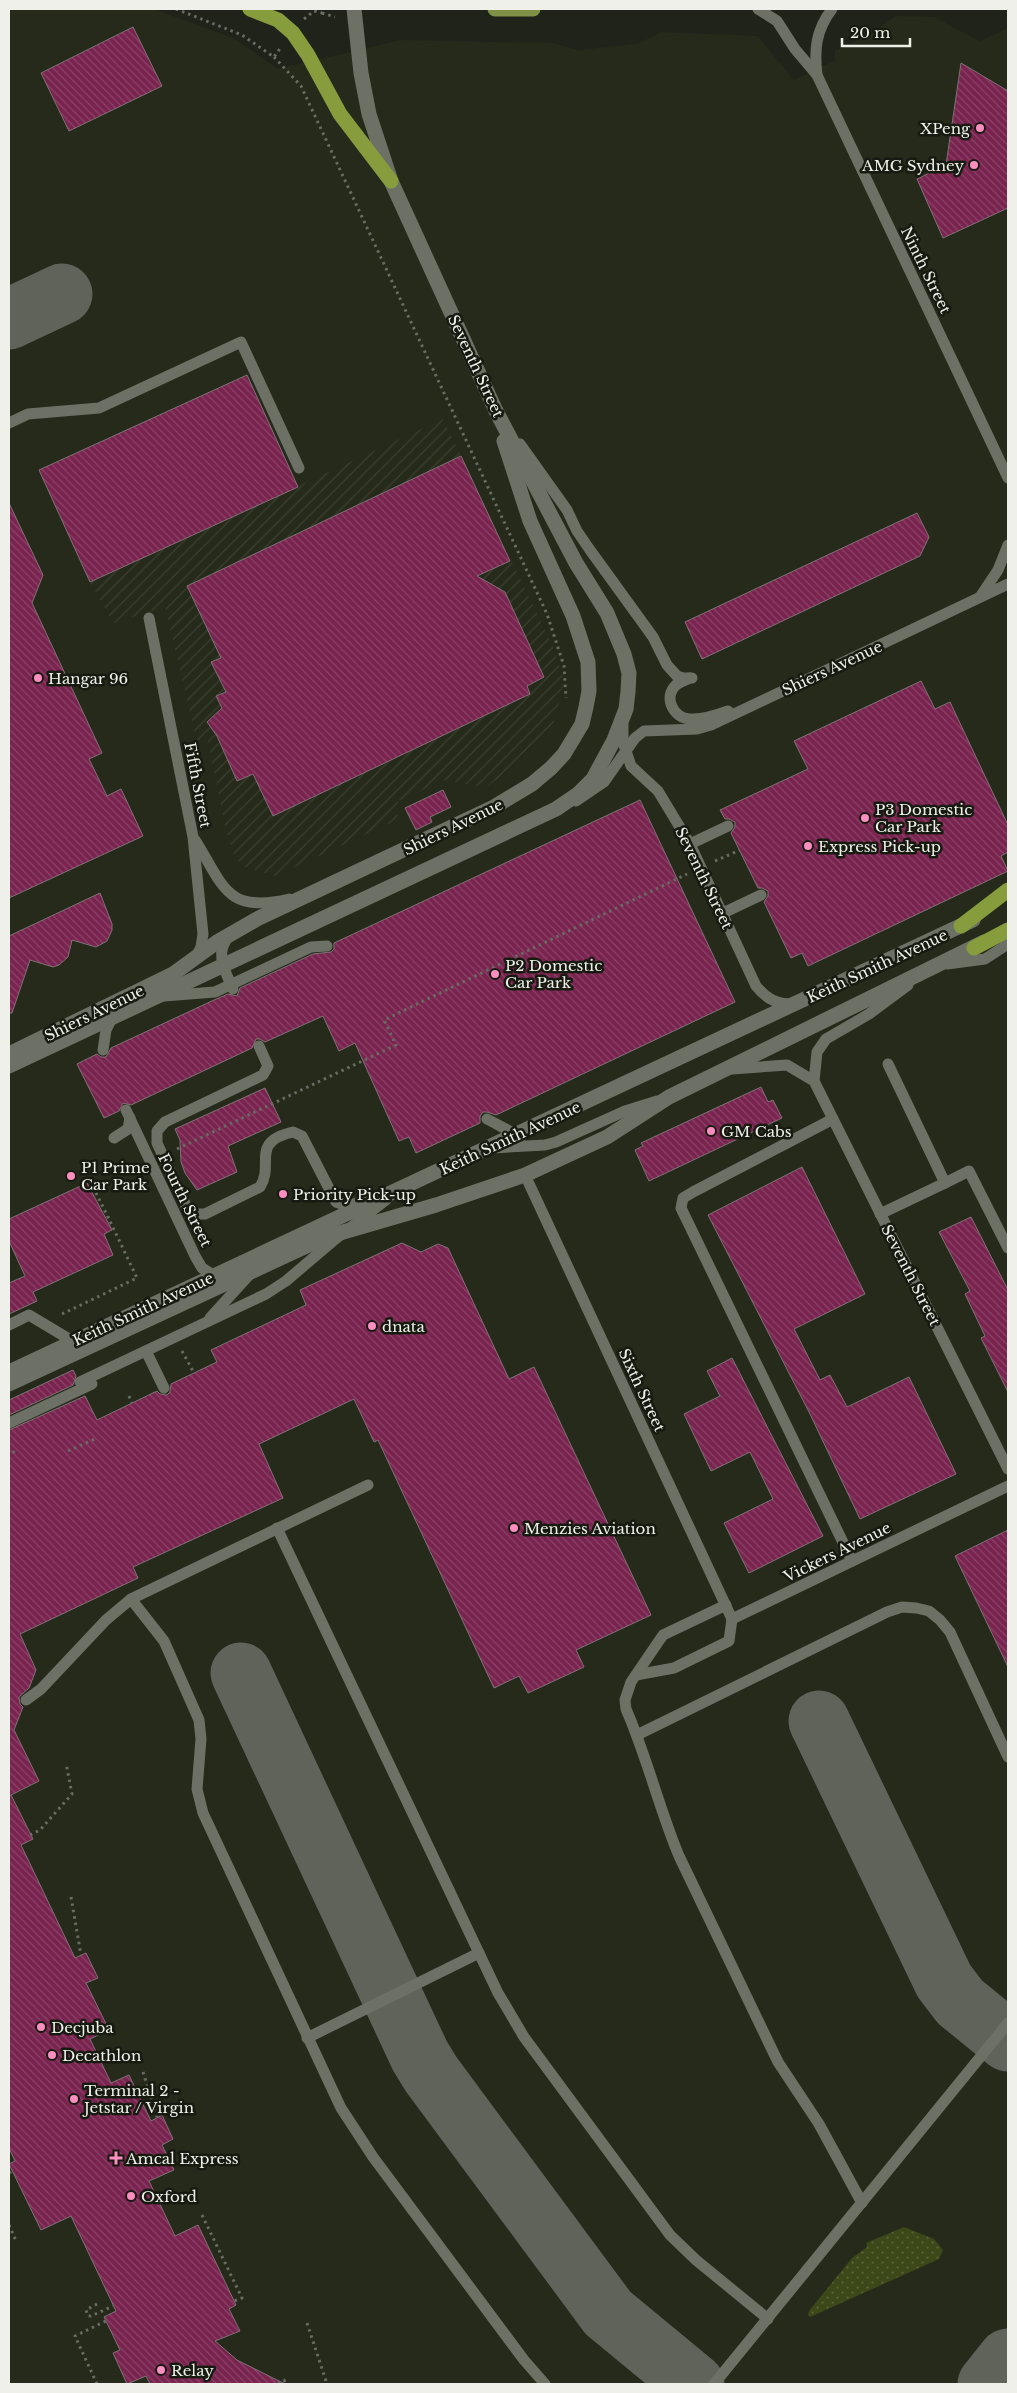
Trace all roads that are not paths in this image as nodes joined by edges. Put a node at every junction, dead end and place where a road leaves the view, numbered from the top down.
1 (250, 9) edge
2 (354, 9) edge
3 (495, 9) edge
4 (533, 9) edge
5 (758, 9) edge
6 (832, 9) edge
7 (817, 75) junction
8 (391, 180) junction
9 (496, 411) junction
10 (9, 424) edge
11 (299, 468) dead end
12 (1008, 478) edge
13 (1008, 545) edge
14 (1008, 584) edge
15 (978, 598) junction
16 (149, 618) dead end
17 (762, 701) junction
18 (626, 709) junction
19 (625, 752) junction
20 (556, 810) junction
21 (728, 826) dead end
22 (193, 837) junction
23 (690, 844) junction
24 (1008, 890) edge
25 (306, 895) junction
26 (761, 895) dead end
27 (1008, 899) edge
28 (721, 914) junction
29 (961, 926) junction
30 (1008, 928) edge
31 (236, 930) junction
32 (1008, 944) edge
33 (327, 946) dead end
34 (974, 948) joint
35 (195, 958) junction
36 (933, 968) junction
37 (233, 989) dead end
38 (157, 997) junction
39 (124, 1000) junction
40 (795, 1004) junction
41 (259, 1046) dead end
42 (103, 1050) dead end
43 (9, 1054) edge
44 (888, 1064) dead end
45 (9, 1066) edge
46 (727, 1069) junction
47 (814, 1081) junction
48 (669, 1097) junction
49 (487, 1119) dead end
50 (833, 1119) junction
51 (114, 1138) dead end
52 (536, 1145) junction
53 (524, 1175) junction
54 (946, 1183) junction
55 (402, 1188) junction
56 (880, 1214) junction
57 (1008, 1248) edge
58 (254, 1269) junction
59 (237, 1277) junction
60 (9, 1325) edge
61 (84, 1349) junction
62 (146, 1351) junction
63 (9, 1372) edge
64 (80, 1382) dead end
65 (9, 1384) edge
66 (164, 1388) dead end
67 (9, 1423) edge
68 (1008, 1469) edge
69 (368, 1485) dead end
70 (1008, 1486) edge
71 (277, 1528) junction
72 (852, 1561) junction
73 (131, 1599) junction
74 (726, 1605) junction
75 (732, 1618) junction
76 (636, 1675) junction
77 (26, 1700) dead end
78 (637, 1735) junction
79 (1008, 1757) edge
80 (479, 1953) junction
81 (1008, 2023) edge
82 (308, 2038) junction
83 (862, 2203) junction
84 (768, 2320) junction
85 (545, 2384) edge
86 (714, 2384) edge

1 - 8 highway
2 - 8 street, Seventh Street
3 - 4 main road
5 - 7 lane, Ninth Street
6 - 7 lane, Ninth Street
7 - 12 lane, Ninth Street
8 - 9 street, Seventh Street
9 - 17 lane
9 - 18 street, Seventh Street
9 - 25 street, Shiers Avenue
10 - 11 lane
13 - 15 lane
14 - 15 lane, Shiers Avenue
15 - 17 lane, Shiers Avenue
16 - 22 lane, Fifth Street
17 - 19 lane, Shiers Avenue
18 - 19 lane, Seventh Street
18 - 20 street, Seventh Street
19 - 20 lane
19 - 23 lane, Seventh Street
20 - 38 street, Shiers Avenue
21 - 23 lane
22 - 25 lane
22 - 35 lane, Fifth Street
23 - 28 lane, Seventh Street
24 - 29 highway
25 - 31 street, Shiers Avenue
26 - 28 lane
27 - 29 street, Keith Smith Avenue
28 - 40 lane, Seventh Street
29 - 40 street, Keith Smith Avenue
30 - 34 highway
31 - 35 street, Shiers Avenue
31 - 37 lane
32 - 36 lane, Keith Smith Avenue
33 - 38 lane
34 - 36 street, Keith Smith Avenue
35 - 39 street, Shiers Avenue
36 - 46 street, Keith Smith Avenue
36 - 47 lane
38 - 45 street, Shiers Avenue
39 - 42 lane
39 - 43 street, Shiers Avenue
40 - 55 street, Keith Smith Avenue
41 - 52 lane
44 - 54 lane
46 - 47 lane
46 - 48 street, Keith Smith Avenue
47 - 50 lane, Seventh Street
48 - 52 lane
48 - 53 street, Keith Smith Avenue
49 - 52 lane
50 - 56 lane, Seventh Street
50 - 72 lane
51 - 59 lane, Fourth Street
53 - 58 street, Keith Smith Avenue
53 - 74 lane, Sixth Street
54 - 56 lane
54 - 57 lane
55 - 62 lane
55 - 63 street, Keith Smith Avenue
56 - 68 lane, Seventh Street
58 - 59 street, Keith Smith Avenue
58 - 67 lane
59 - 61 street, Keith Smith Avenue
60 - 61 lane
61 - 65 street, Keith Smith Avenue
62 - 64 lane
62 - 66 lane
69 - 71 lane
70 - 72 lane, Vickers Avenue
71 - 73 lane
71 - 80 lane
72 - 75 lane, Vickers Avenue
73 - 77 lane
73 - 82 lane
74 - 75 lane, Sixth Street
74 - 76 lane
75 - 76 lane
76 - 78 lane
78 - 79 lane
78 - 83 lane
80 - 82 lane
80 - 84 lane
81 - 83 lane
82 - 85 lane
83 - 84 lane
84 - 86 lane

